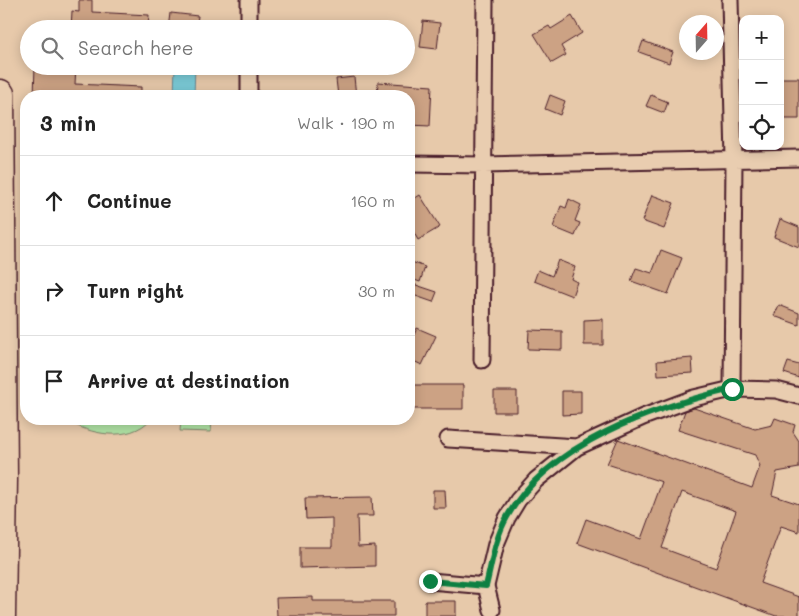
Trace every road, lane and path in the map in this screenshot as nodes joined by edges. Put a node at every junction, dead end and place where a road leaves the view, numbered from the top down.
1 (249, 0) edge
2 (485, 0) edge
3 (730, 0) edge
4 (249, 20) edge
5 (249, 75) edge
6 (249, 90) edge
7 (0, 94) edge
8 (799, 158) edge
9 (734, 159) junction
10 (415, 164) edge
11 (484, 165) junction
12 (482, 360) dead end
13 (732, 389) junction
14 (799, 396) edge
15 (448, 439) dead end
16 (577, 447) junction
17 (430, 581) dead end
18 (486, 586) junction
19 (492, 610) dead end
20 (1, 616) edge

1 - 4 street
2 - 11 street
3 - 9 street
5 - 6 street
7 - 20 highway
8 - 9 street
9 - 11 street
9 - 13 street
10 - 11 street
11 - 12 street
13 - 14 street
13 - 16 street
15 - 16 street
16 - 18 street
17 - 18 street
18 - 19 street

